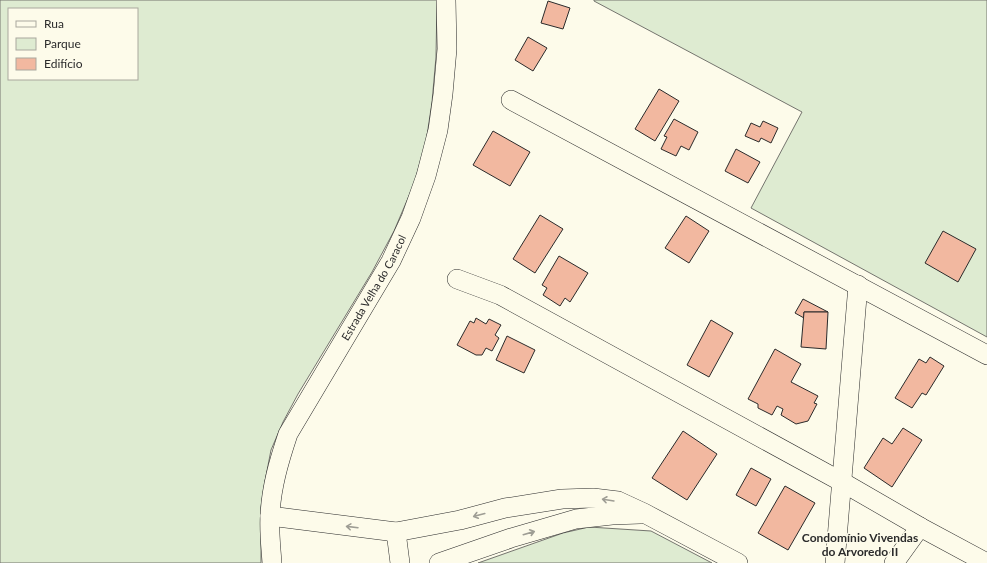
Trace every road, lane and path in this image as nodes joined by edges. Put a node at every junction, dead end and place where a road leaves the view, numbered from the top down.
1 (446, 0) edge
2 (511, 100) dead end
3 (457, 279) dead end
4 (858, 285) junction
5 (987, 355) edge
6 (842, 482) junction
7 (644, 514) junction
8 (270, 516) junction
9 (920, 527) junction
10 (396, 532) junction
11 (272, 563) edge
12 (400, 563) edge
13 (439, 563) edge
14 (738, 563) edge
15 (835, 563) edge
16 (894, 563) edge
17 (987, 563) edge

1 - 8 street, Estrada Velha do Caracol
2 - 4 street
3 - 6 street
4 - 5 street
4 - 6 street
6 - 9 street
6 - 15 street
7 -> 10 street
13 -> 7 street
7 - 14 street
10 -> 8 street
8 - 11 street, Estrada Velha do Caracol
9 - 16 street
9 - 17 street
10 - 12 street

